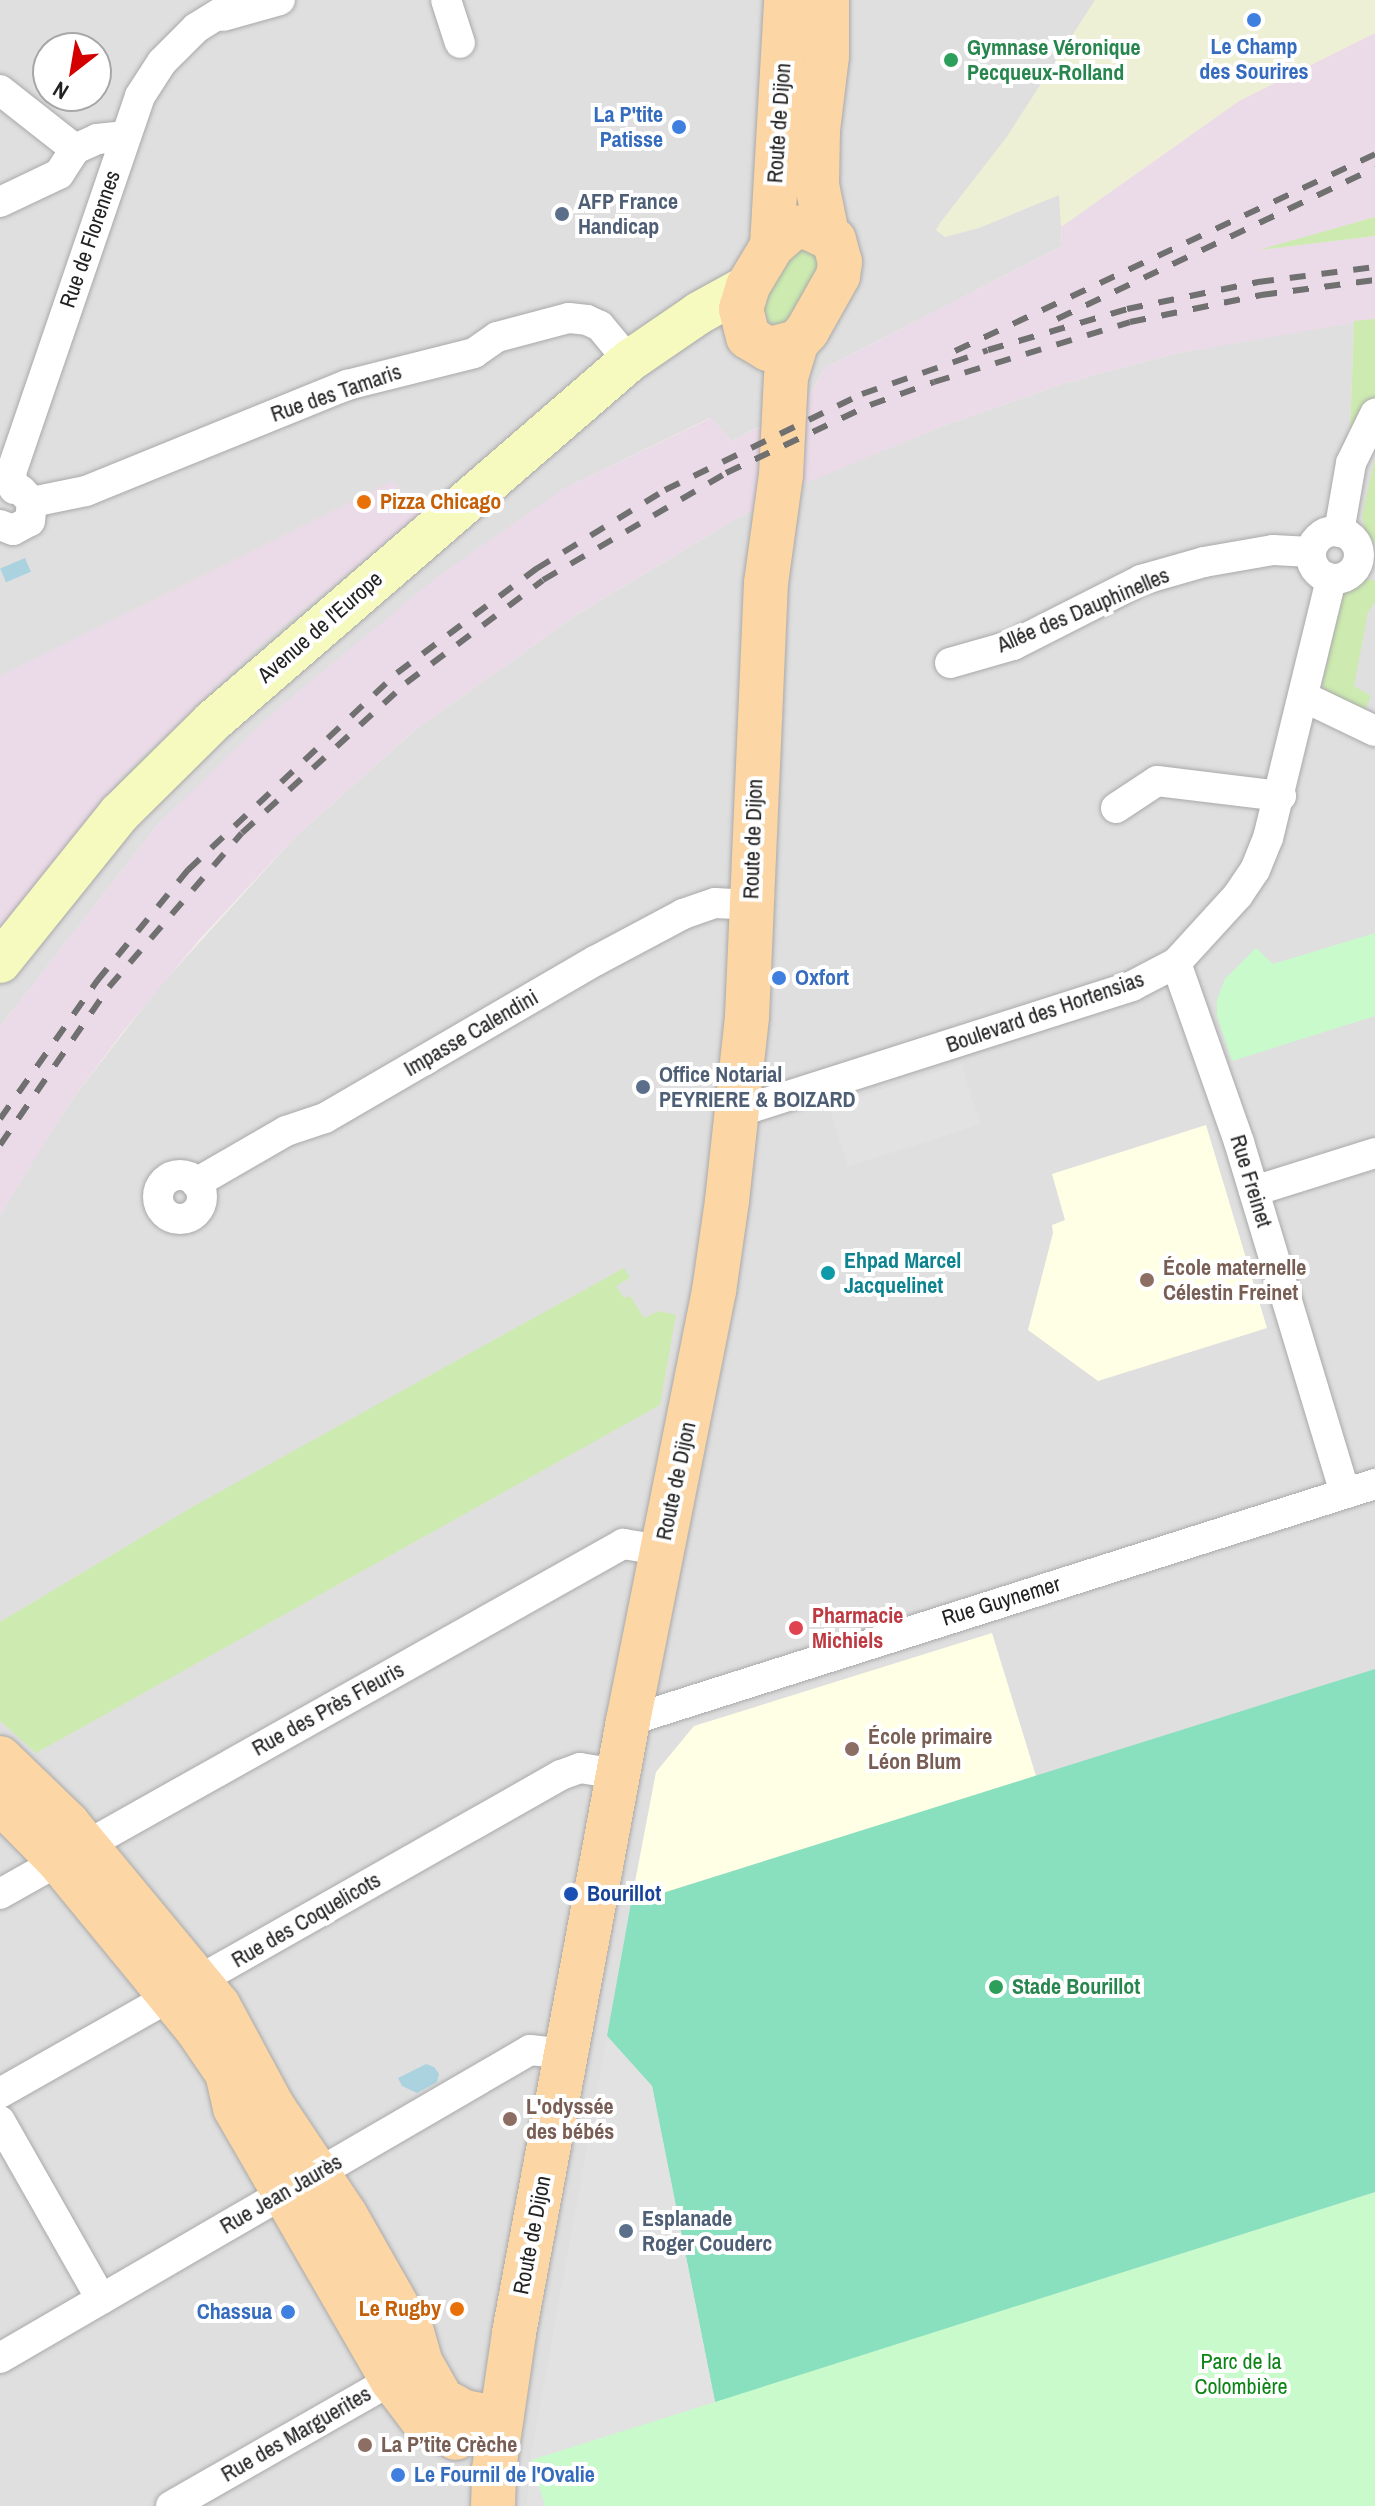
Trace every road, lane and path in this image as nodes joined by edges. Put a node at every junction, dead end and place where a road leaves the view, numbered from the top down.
1 (280, 0) edge
2 (446, 0) edge
3 (786, 0) edge
4 (827, 0) edge
5 (229, 9) edge
6 (460, 43) dead end
7 (0, 90) edge
8 (126, 136) junction
9 (67, 162) junction
10 (103, 199) junction
11 (0, 202) edge
12 (827, 234) junction
13 (772, 246) junction
14 (748, 286) junction
15 (676, 330) junction
16 (751, 340) junction
17 (797, 342) junction
18 (629, 361) junction
19 (1375, 414) edge
20 (16, 495) edge
21 (0, 525) edge
22 (1339, 532) junction
23 (770, 533) junction
24 (1311, 552) junction
25 (1367, 562) edge
26 (1331, 579) junction
27 (950, 663) dead end
28 (1304, 697) junction
29 (1375, 731) edge
30 (1281, 796) junction
31 (1116, 808) dead end
32 (751, 905) junction
33 (0, 962) edge
34 (1176, 963) junction
35 (738, 1112) junction
36 (1375, 1153) edge
37 (196, 1183) dead end
38 (1254, 1191) junction
39 (1375, 1484) edge
40 (1345, 1493) junction
41 (661, 1550) junction
42 (628, 1721) junction
43 (0, 1758) edge
44 (618, 1774) junction
45 (0, 1801) edge
46 (73, 1853) junction
47 (0, 1894) edge
48 (184, 1989) junction
49 (567, 2054) junction
50 (0, 2093) edge
51 (0, 2121) edge
52 (302, 2182) junction
53 (101, 2299) junction
54 (0, 2358) edge
55 (406, 2371) junction
56 (499, 2432) junction
57 (171, 2506) edge
58 (493, 2506) edge

1 - 5 street, Rue de Florennes
2 - 6 street
3 - 13 main road, Route de Dijon
4 - 12 main road, Route de Dijon
5 - 8 street, Rue de Florennes
7 - 9 street
8 - 9 street
8 - 10 street, Rue de Florennes
9 - 10 street
9 - 11 street
10 - 20 street, Rue de Florennes
12 - 13 main road
12 - 17 main road
13 - 14 main road
14 - 15 main road, Avenue de l'Europe
14 - 16 main road
15 - 16 main road
15 - 18 main road, Avenue de l'Europe
16 - 17 main road
16 - 23 main road, Route de Dijon
17 - 23 main road, Route de Dijon
18 - 20 street, Rue des Tamaris
18 - 33 main road, Avenue de l'Europe
19 - 22 street
20 - 21 street
22 - 24 street
22 - 25 street
23 - 32 main road, Route de Dijon
24 - 26 street
24 - 27 street, Allée des Dauphinelles
25 - 26 street
26 - 28 street, Boulevard des Hortensias
28 - 29 street
28 - 30 street, Boulevard des Hortensias
30 - 31 street
30 - 34 street, Boulevard des Hortensias
32 - 35 main road, Route de Dijon
32 - 37 street, Impasse Calendini
34 - 35 street, Boulevard des Hortensias
34 - 38 street, Rue Freinet
35 - 41 main road, Route de Dijon
36 - 38 street
38 - 40 street, Rue Freinet
39 - 40 street, Rue Guynemer
40 - 42 street, Rue Guynemer
41 - 42 main road, Route de Dijon
41 - 46 street, Rue des Près Fleuris
42 - 44 main road, Route de Dijon
43 - 46 main road
44 - 48 street, Rue des Coquelicots
44 - 49 main road, Route de Dijon
45 - 46 main road
46 - 47 street, Rue des Près Fleuris
46 - 48 main road
48 - 50 street, Rue des Coquelicots
48 - 52 main road
49 - 52 street, Rue Jean Jaurès
49 - 56 main road, Route de Dijon
51 - 53 street
52 - 53 street, Rue Jean Jaurès
52 - 55 main road
53 - 54 street, Rue Jean Jaurès
55 - 56 main road
55 - 57 street, Rue des Marguerites
56 - 58 main road, Route de Dijon

